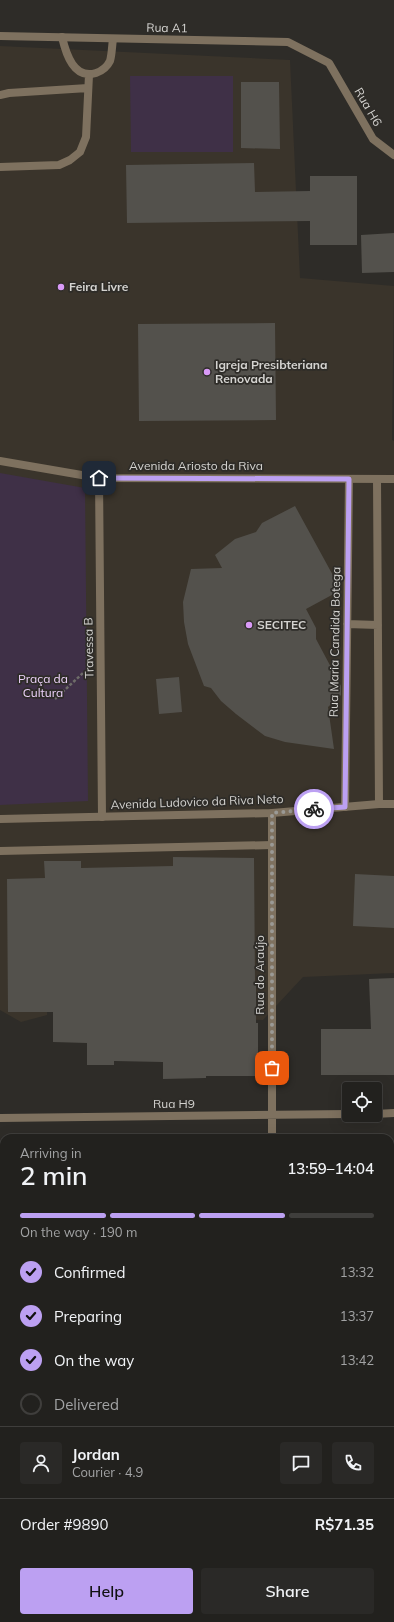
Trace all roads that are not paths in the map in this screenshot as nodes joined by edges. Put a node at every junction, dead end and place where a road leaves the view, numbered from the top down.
1 (0, 36) edge
2 (62, 37) junction
3 (113, 39) junction
4 (329, 63) joint
5 (89, 75) junction
6 (88, 88) junction
7 (0, 95) edge
8 (394, 155) edge
9 (0, 167) edge
10 (0, 461) edge
11 (99, 478) junction
12 (394, 478) edge
13 (349, 479) junction
14 (377, 479) junction
15 (347, 624) junction
16 (378, 625) junction
17 (379, 804) junction
18 (394, 804) edge
19 (345, 807) junction
20 (272, 813) junction
21 (102, 818) junction
22 (0, 819) edge
23 (272, 845) junction
24 (0, 851) edge
25 (394, 1113) edge
26 (342, 1114) edge
27 (382, 1114) edge
28 (271, 1116) junction
29 (0, 1118) edge
30 (272, 1134) edge

1 - 2 street, Rua A1
2 - 3 street, Rua A1
2 - 5 street
3 - 4 street, Rua A1
3 - 5 street
4 - 8 street, Rua H6
5 - 6 street
6 - 7 street
6 - 9 street
10 - 11 street, Avenida Ariosto da Riva
11 - 13 street, Avenida Ariosto da Riva
11 - 21 street, Travessa B
12 - 14 street, Avenida Ariosto da Riva
13 - 14 street, Avenida Ariosto da Riva
13 - 15 street, Rua Maria Candida Botega
14 - 16 street
15 - 16 street
15 - 19 street, Rua Maria Candida Botega
16 - 17 street
17 - 18 street, Avenida Ludovico da Riva Neto
17 - 19 street, Avenida Ludovico da Riva Neto
19 - 20 street, Avenida Ludovico da Riva Neto
20 - 21 street, Avenida Ludovico da Riva Neto
20 - 23 street, Rua do Araújo
21 - 22 street, Avenida Ludovico da Riva Neto
23 - 24 street
23 - 28 street, Rua do Araújo
25 - 27 street
26 - 28 street, Rua H9
28 - 29 street, Rua H9
28 - 30 street, Rua do Araújo

